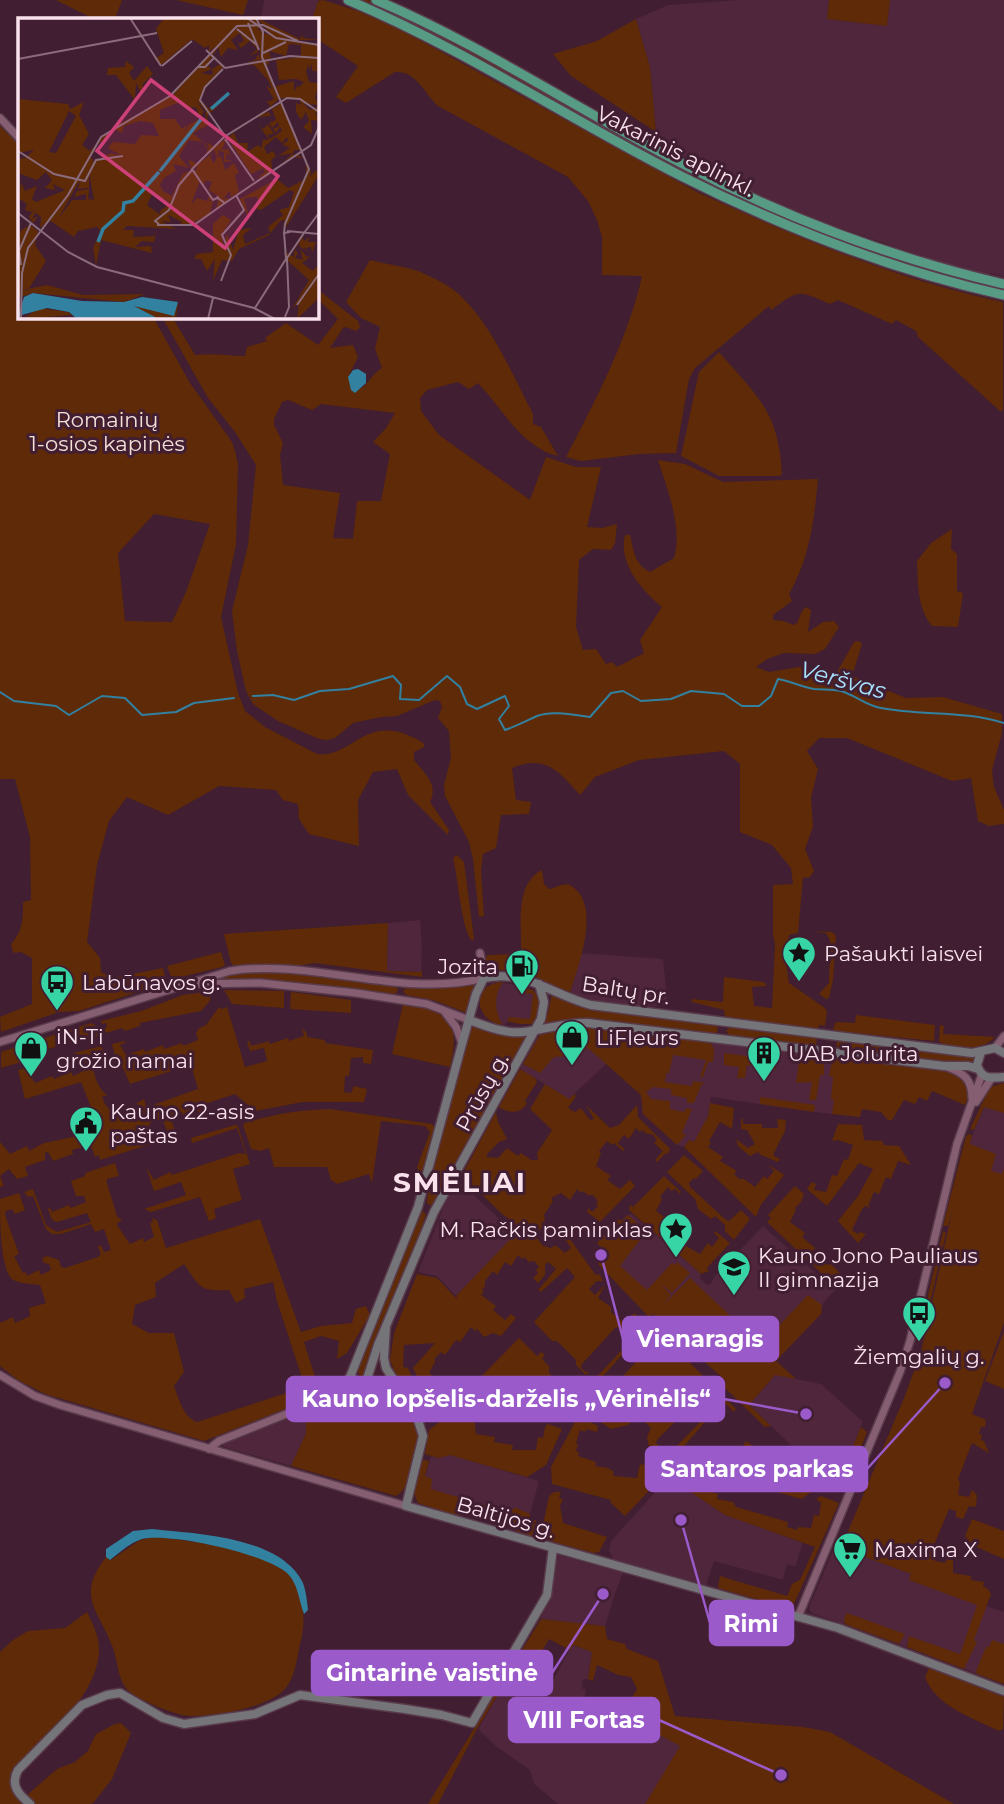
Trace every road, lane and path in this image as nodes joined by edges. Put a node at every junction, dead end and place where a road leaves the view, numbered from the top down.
1 (348, 0) edge
2 (376, 0) edge
3 (0, 118) edge
4 (18, 137) edge
5 (1004, 284) edge
6 (989, 286) junction
7 (1004, 295) edge
8 (480, 953) dead end
9 (484, 978) junction
10 (402, 982) junction
11 (188, 984) junction
12 (539, 984) junction
13 (400, 999) junction
14 (473, 1006) junction
15 (441, 1008) junction
16 (469, 1020) junction
17 (723, 1022) junction
18 (485, 1026) junction
19 (535, 1030) junction
20 (831, 1035) junction
21 (1004, 1036) edge
22 (721, 1040) junction
23 (0, 1042) edge
24 (462, 1044) junction
25 (995, 1048) junction
26 (829, 1052) junction
27 (981, 1052) junction
28 (1004, 1053) edge
29 (944, 1066) junction
30 (980, 1072) junction
31 (999, 1077) edge
32 (971, 1109) junction
33 (418, 1207) junction
34 (434, 1212) junction
35 (386, 1326) junction
36 (0, 1375) edge
37 (350, 1377) junction
38 (365, 1385) junction
39 (416, 1414) junction
40 (208, 1449) junction
41 (406, 1506) junction
42 (553, 1548) junction
43 (798, 1617) junction
44 (1004, 1691) edge
45 (30, 1804) edge

1 - 6 highway, Vakarinis aplinkl.
2 - 6 highway, Vakarinis aplinkl.
3 - 4 street
5 - 6 highway, Vakarinis aplinkl.
6 - 7 highway, Vakarinis aplinkl.
8 - 9 street
9 - 10 street, Baltų pr.
9 - 12 main road, Baltų pr.
9 - 14 main road, Prūsų g.
10 - 11 street, Baltų pr.
10 - 13 street
11 - 13 street, Baltų pr.
11 - 23 street, Baltų pr.
12 - 17 main road, Baltų pr.
12 - 19 main road, Prūsų g.
13 - 15 street, Baltų pr.
14 - 16 main road, Prūsų g.
14 - 18 main road, Prūsų g.
15 - 16 street, Baltų pr.
15 - 24 street
16 - 18 main road, Baltų pr.
16 - 24 main road, Prūsų g.
17 - 20 main road, Baltų pr.
17 - 22 main road
18 - 19 main road, Baltų pr.
19 - 22 main road, Baltų pr.
19 - 34 main road, Prūsų g.
20 - 26 main road
20 - 27 main road, Baltų pr.
21 - 25 street
22 - 26 main road, Baltų pr.
24 - 33 main road, Prūsų g.
25 - 27 main road, Baltų pr.
25 - 28 main road
26 - 29 main road, Baltų pr.
27 - 30 main road
29 - 30 main road, Baltų pr.
29 - 32 street
30 - 31 main road, Baltų pr.
30 - 32 street
31 - 32 street
32 - 43 street
33 - 34 main road
33 - 37 main road, Prūsų g.
34 - 35 main road, Prūsų g.
35 - 38 main road, Prūsų g.
35 - 39 main road, Prūsų g.
36 - 40 street, Baltijos g.
37 - 38 main road
37 - 40 street, Prūsų g.
38 - 39 main road
39 - 41 main road, Prūsų g.
40 - 41 street, Baltijos g.
41 - 42 main road, Baltijos g.
42 - 43 main road, Baltijos g.
42 - 45 main road
43 - 44 main road, Baltijos g.

